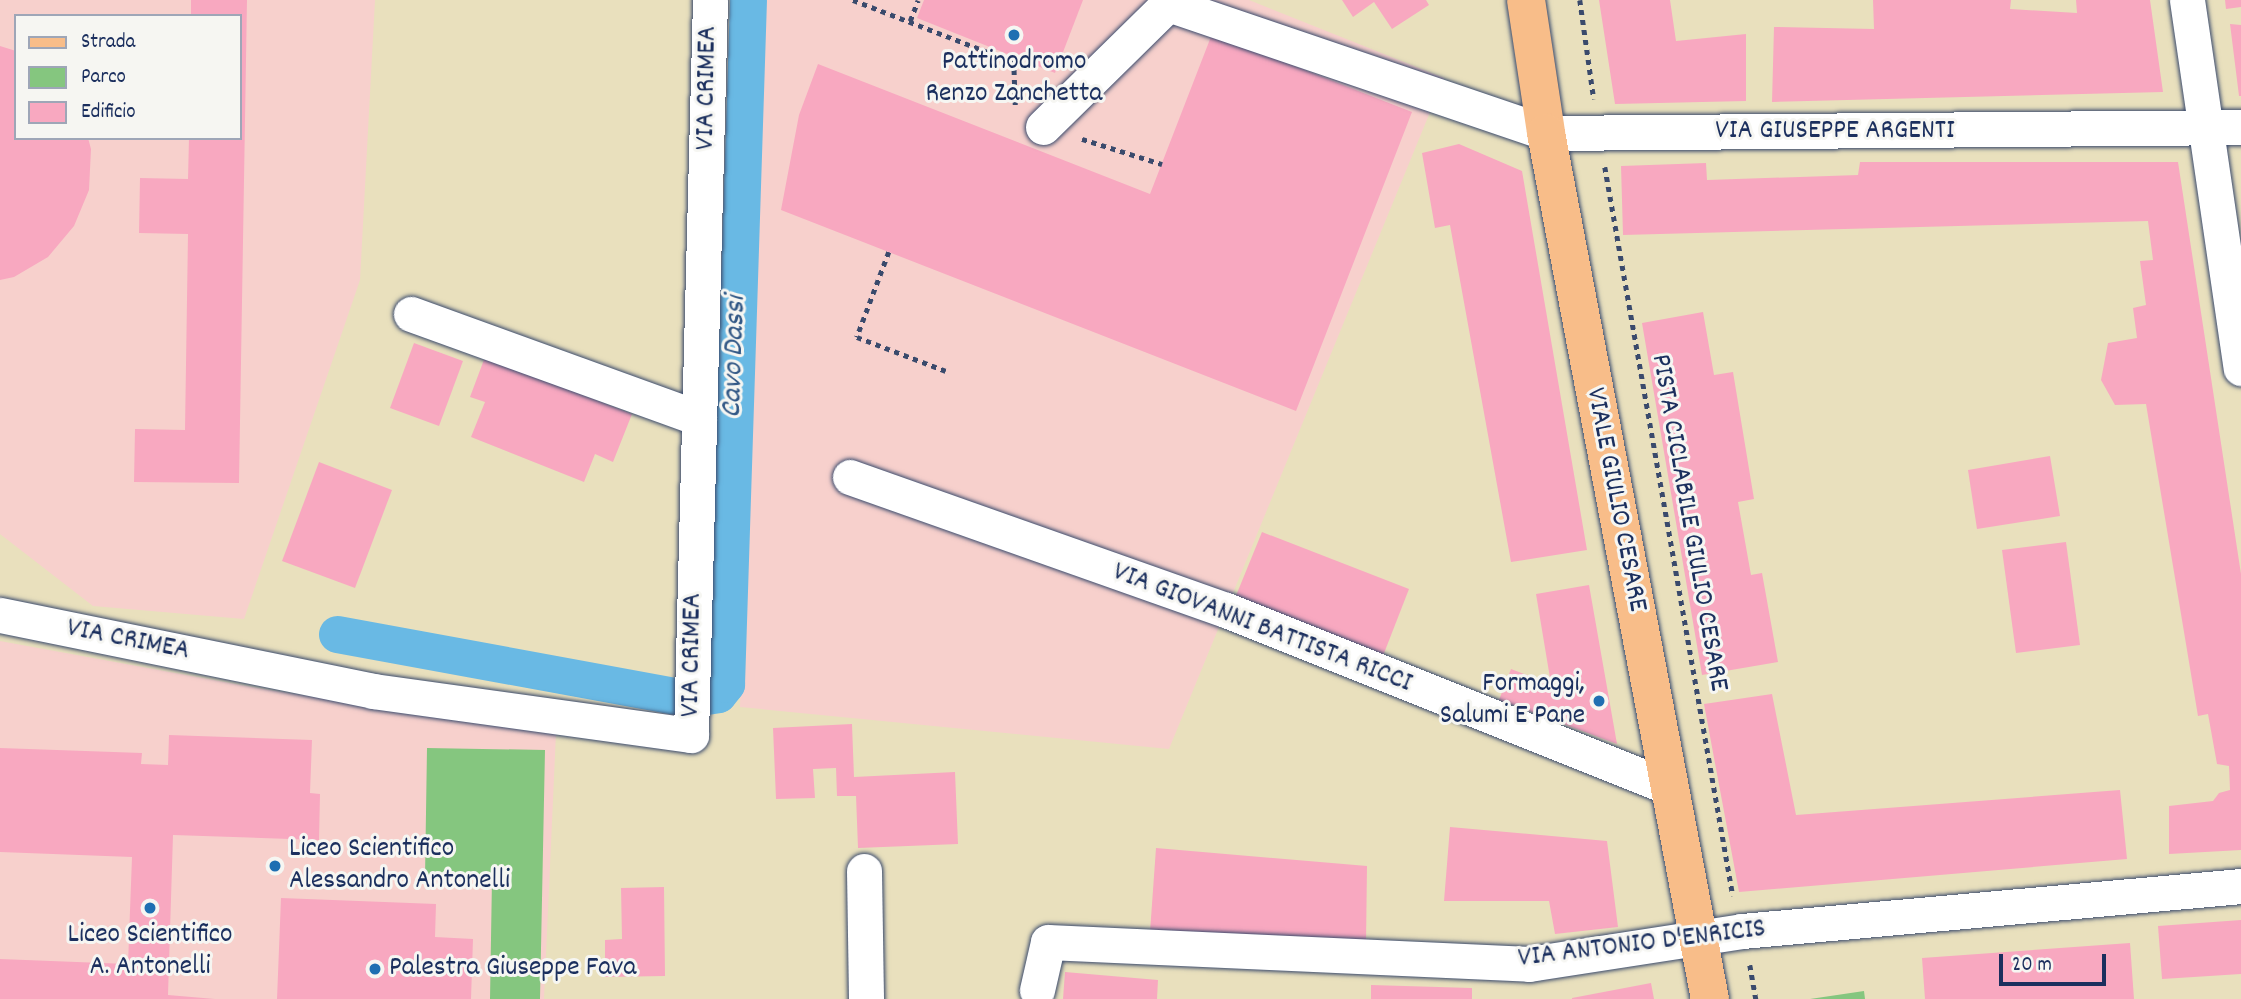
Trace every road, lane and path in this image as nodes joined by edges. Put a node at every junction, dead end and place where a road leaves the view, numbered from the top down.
1 (710, 0) edge
2 (853, 0) edge
3 (918, 0) edge
4 (1526, 0) edge
5 (1580, 0) edge
6 (2187, 0) edge
7 (909, 22) junction
8 (1016, 62) dead end
9 (1595, 107) dead end
10 (1043, 127) joint
11 (2241, 127) edge
12 (2205, 129) junction
13 (1546, 133) junction
14 (1603, 155) dead end
15 (1162, 164) dead end
16 (889, 252) dead end
17 (411, 314) dead end
18 (2241, 368) edge
19 (946, 371) dead end
20 (699, 418) junction
21 (850, 477) dead end
22 (0, 615) edge
23 (1670, 788) junction
24 (864, 871) dead end
25 (2241, 886) edge
26 (1733, 897) dead end
27 (1698, 936) junction
28 (1749, 962) dead end
29 (1037, 990) dead end
30 (866, 999) edge
31 (1710, 999) edge
32 (1756, 999) edge

1 - 20 street, VIA CRIMEA
2 - 7 path
3 - 7 path
4 - 13 main road, VIALE GIULIO CESARE
5 - 9 path
6 - 12 street
7 - 8 path
10 - 13 street, VIA GIUSEPPE ARGENTI
10 - 15 path
11 - 12 street, VIA GIUSEPPE ARGENTI
12 - 13 street, VIA GIUSEPPE ARGENTI
12 - 18 street
13 - 23 main road, VIALE GIULIO CESARE
14 - 26 path, PISTA CICLABILE GIULIO CESARE
16 - 19 path
17 - 20 street
20 - 22 street, VIA CRIMEA
21 - 23 street, VIA GIOVANNI BATTISTA RICCI
23 - 27 main road, VIALE GIULIO CESARE
24 - 30 street
25 - 27 street, VIA ANTONIO D'ENRICIS
27 - 29 street, VIA ANTONIO D'ENRICIS
27 - 31 main road, VIALE GIULIO CESARE
28 - 32 path

